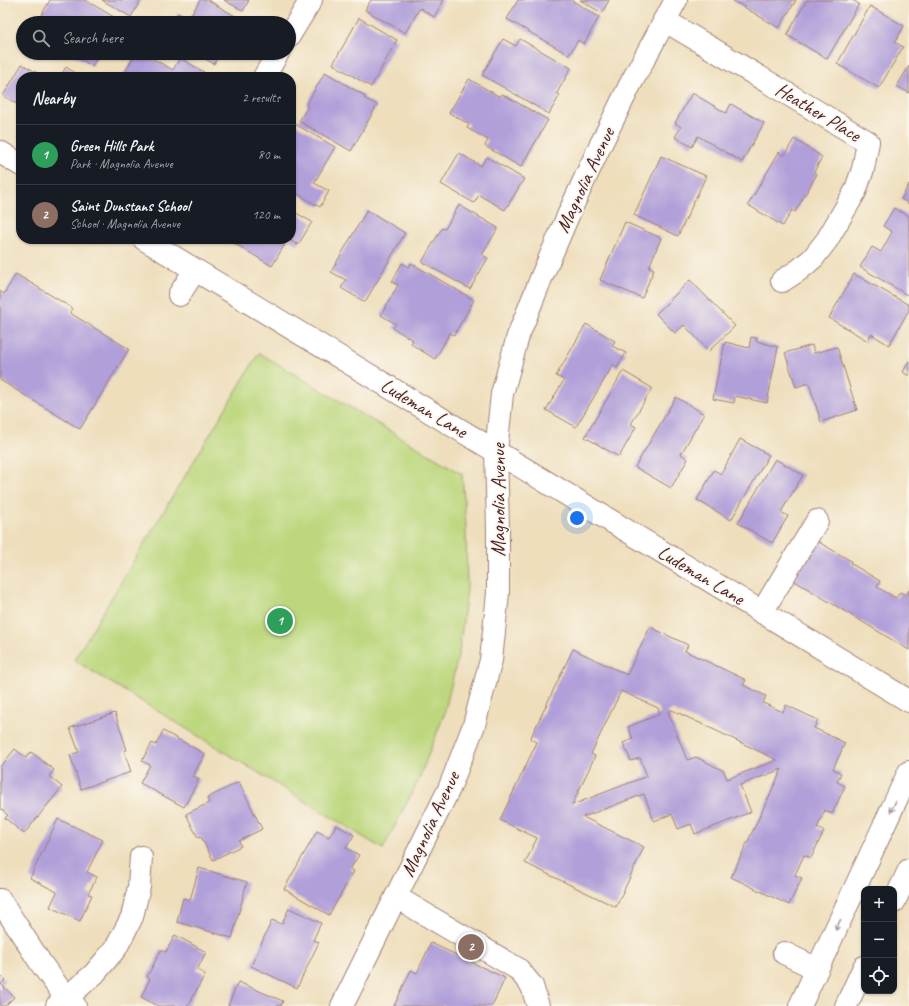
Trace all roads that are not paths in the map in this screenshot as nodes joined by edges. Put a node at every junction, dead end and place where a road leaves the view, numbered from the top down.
1 (311, 0) edge
2 (676, 0) edge
3 (664, 20) junction
4 (296, 25) edge
5 (274, 60) edge
6 (267, 72) edge
7 (0, 152) edge
8 (16, 162) edge
9 (159, 244) edge
10 (195, 270) junction
11 (782, 281) dead end
12 (179, 295) dead end
13 (496, 451) junction
14 (817, 521) dead end
15 (762, 612) junction
16 (909, 701) edge
17 (909, 772) edge
18 (141, 857) dead end
19 (909, 870) edge
20 (897, 896) edge
21 (396, 897) junction
22 (0, 900) edge
23 (784, 953) dead end
24 (817, 969) junction
25 (861, 974) edge
26 (66, 1003) edge
27 (342, 1006) edge
28 (538, 1006) edge
29 (800, 1006) edge
30 (846, 1006) edge

1 - 4 street
2 - 3 street, Magnolia Avenue
3 - 11 street, Heather Place
3 - 13 street, Magnolia Avenue
5 - 6 street
7 - 8 street
9 - 10 street, Ludeman Lane
10 - 12 street
10 - 13 street, Ludeman Lane
13 - 15 street, Ludeman Lane
13 - 21 street, Magnolia Avenue
14 - 15 street
15 - 16 street, Ludeman Lane
17 -> 24 street
18 - 26 street
19 - 20 street
21 - 27 street, Magnolia Avenue
21 - 28 street
22 - 26 street
23 - 24 street
24 - 29 street
25 - 30 street

